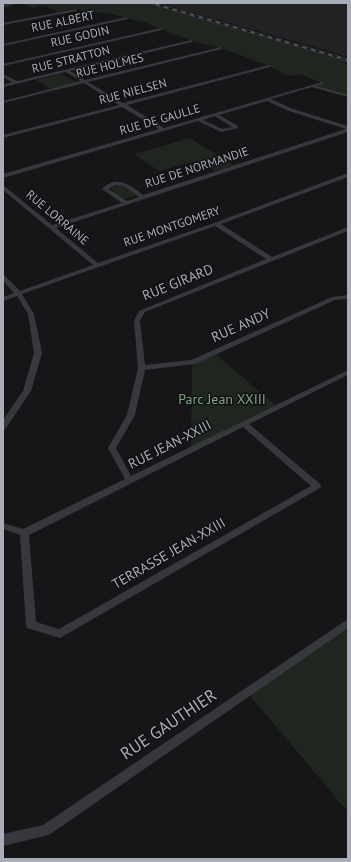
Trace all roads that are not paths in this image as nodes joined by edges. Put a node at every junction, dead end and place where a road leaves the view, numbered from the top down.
1 (17, 3) edge
2 (3, 6) edge
3 (76, 10) dead end
4 (127, 18) dead end
5 (3, 24) edge
6 (161, 29) dead end
7 (191, 41) dead end
8 (3, 45) edge
9 (221, 48) dead end
10 (3, 65) edge
11 (269, 66) dead end
12 (67, 71) junction
13 (3, 75) edge
14 (85, 82) junction
15 (16, 83) junction
16 (322, 83) dead end
17 (313, 85) junction
18 (3, 86) edge
19 (348, 96) edge
20 (267, 99) junction
21 (3, 102) edge
22 (122, 105) junction
23 (215, 114) junction
24 (198, 119) junction
25 (162, 129) junction
26 (348, 129) edge
27 (3, 137) edge
28 (3, 176) edge
29 (348, 176) edge
30 (3, 187) edge
31 (143, 198) junction
32 (126, 203) junction
33 (216, 224) junction
34 (53, 227) junction
35 (346, 231) edge
36 (270, 259) junction
37 (96, 265) junction
38 (3, 277) edge
39 (18, 293) junction
40 (348, 297) edge
41 (3, 299) edge
42 (142, 368) junction
43 (348, 372) edge
44 (244, 424) junction
45 (3, 426) edge
46 (130, 481) junction
47 (3, 526) edge
48 (24, 534) junction
49 (348, 623) edge
50 (3, 840) edge

1 - 2 street
3 - 5 street
4 - 8 street, RUE ALBERT
6 - 10 street, RUE GODIN
7 - 12 street, RUE STRATTON
9 - 14 street, RUE HOLMES
11 - 22 street, RUE NIELSEN
12 - 14 street
12 - 15 street, RUE STRATTON
13 - 15 street
14 - 21 street, RUE HOLMES
14 - 22 street
15 - 18 street, RUE STRATTON
16 - 17 street, RUE DE GAULLE
17 - 19 street
17 - 20 street, RUE DE GAULLE
20 - 23 street, RUE DE GAULLE
20 - 26 street
22 - 25 street
22 - 27 street, RUE NIELSEN
23 - 24 street, RUE DE GAULLE
23 - 24 street
24 - 25 street, RUE DE GAULLE
25 - 28 street, RUE DE GAULLE
26 - 31 street, RUE DE NORMANDIE
29 - 33 street, RUE MONTGOMERY
30 - 34 street, RUE LORRAINE
31 - 32 street, RUE DE NORMANDIE
31 - 32 street
32 - 34 street, RUE DE NORMANDIE
33 - 36 street
33 - 37 street, RUE MONTGOMERY
34 - 37 street, RUE LORRAINE
35 - 36 street, RUE GIRARD
36 - 42 street, RUE GIRARD
37 - 39 street, RUE MONTGOMERY
38 - 39 street
39 - 41 street, RUE MONTGOMERY
39 - 45 street
40 - 42 street, RUE ANDY
42 - 46 street, RUE GIRARD
43 - 44 street, RUE JEAN-XXIII
44 - 46 street, RUE JEAN-XXIII
44 - 48 street, TERRASSE JEAN-XXIII
46 - 48 street, RUE JEAN-XXIII
47 - 48 street
49 - 50 street, RUE GAUTHIER

